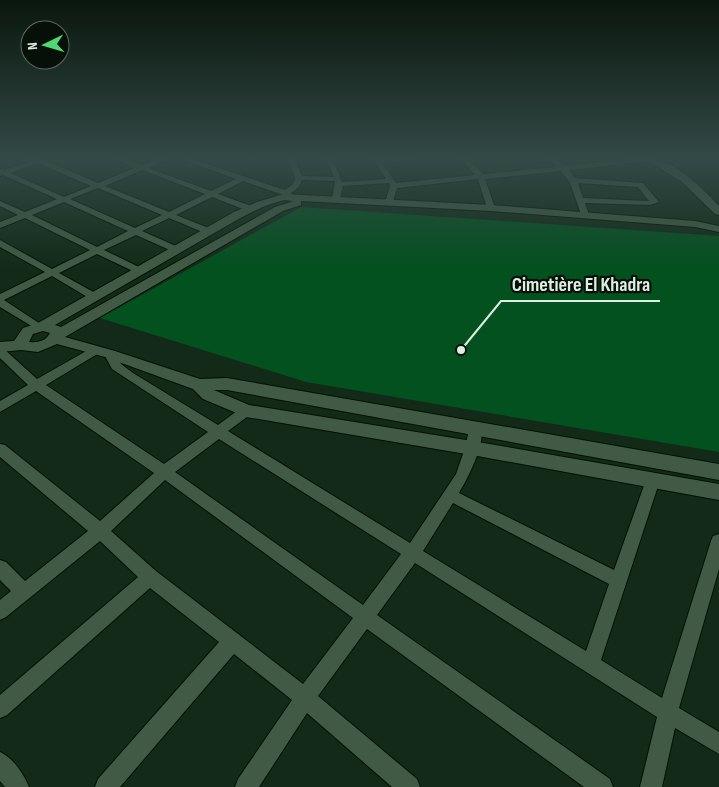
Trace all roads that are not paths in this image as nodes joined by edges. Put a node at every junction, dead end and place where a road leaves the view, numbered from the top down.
1 (51, 194) edge
2 (78, 194) edge
3 (117, 194) edge
4 (213, 194) joint
5 (282, 194) edge
6 (293, 194) edge
7 (337, 194) edge
8 (390, 194) edge
9 (487, 194) edge
10 (578, 194) edge
11 (648, 194) edge
12 (702, 194) edge
13 (292, 198) junction
14 (64, 199) junction
15 (336, 199) junction
16 (580, 200) junction
17 (0, 203) edge
18 (387, 206) junction
19 (491, 208) junction
20 (251, 209) junction
21 (719, 212) edge
22 (24, 215) junction
23 (585, 215) junction
24 (171, 216) junction
25 (0, 225) edge
26 (719, 229) edge
27 (208, 231) junction
28 (136, 232) junction
29 (0, 243) edge
30 (175, 250) junction
31 (96, 251) junction
32 (138, 270) junction
33 (52, 273) junction
34 (93, 296) junction
35 (0, 300) edge
36 (40, 327) junction
37 (56, 337) junction
38 (22, 345) junction
39 (0, 347) edge
40 (40, 347) junction
41 (98, 351) junction
42 (0, 352) edge
43 (35, 384) junction
44 (200, 386) junction
45 (0, 406) edge
46 (246, 411) junction
47 (475, 429) junction
48 (220, 431) junction
49 (472, 448) junction
50 (0, 449) edge
51 (164, 472) junction
52 (719, 472) edge
53 (654, 480) junction
54 (719, 492) edge
55 (450, 495) junction
56 (100, 531) junction
57 (719, 541) edge
58 (413, 552) junction
59 (0, 568) edge
60 (150, 577) junction
61 (620, 580) junction
62 (23, 591) junction
63 (0, 611) edge
64 (366, 618) junction
65 (232, 642) junction
66 (592, 663) junction
67 (305, 698) junction
68 (0, 708) edge
69 (668, 712) junction
70 (719, 744) edge
71 (0, 763) edge
72 (18, 787) edge
73 (106, 787) edge
74 (246, 787) edge
75 (409, 787) edge
76 (602, 787) edge
77 (651, 787) edge

1 - 14 street
2 - 14 street
3 - 24 street
4 - 20 street
4 - 24 street
5 - 13 street
6 - 13 street
7 - 15 street
8 - 18 street
9 - 19 street
10 - 16 street
11 - 16 street
12 - 21 street
13 - 15 street
13 - 18 street
13 - 20 street
13 - 37 street
14 - 22 street
14 - 28 street
15 - 18 street
16 - 23 street
17 - 22 street
18 - 19 street
18 - 26 street
19 - 23 street
20 - 27 street
22 - 25 street
22 - 31 street
23 - 26 street
24 - 27 street
24 - 28 street
27 - 30 street
28 - 30 street
28 - 31 street
29 - 33 street
30 - 32 street
31 - 32 street
31 - 33 street
32 - 34 street
33 - 34 street
33 - 35 street
34 - 36 street
35 - 36 street
36 - 37 street
36 - 38 street
37 - 40 street
37 - 41 street
38 - 39 street
38 - 40 street
40 - 41 street
41 - 43 street
41 - 44 street
41 - 48 street
42 - 43 street
43 - 45 street
43 - 51 street
44 - 46 street
44 - 47 street
46 - 48 street
46 - 49 street
47 - 49 street
47 - 52 street
48 - 51 street
48 - 58 street
49 - 53 street
49 - 55 street
50 - 56 street
51 - 56 street
51 - 64 street
53 - 54 street
53 - 61 street
55 - 58 street
55 - 61 street
56 - 60 street
56 - 62 street
57 - 69 street
58 - 64 street
58 - 66 street
59 - 62 street
60 - 65 street
60 - 68 street
61 - 66 street
62 - 63 street
64 - 67 street
64 - 76 street
65 - 67 street
65 - 73 street
66 - 69 street
67 - 74 street
67 - 75 street
69 - 70 street
69 - 77 street
71 - 72 street

